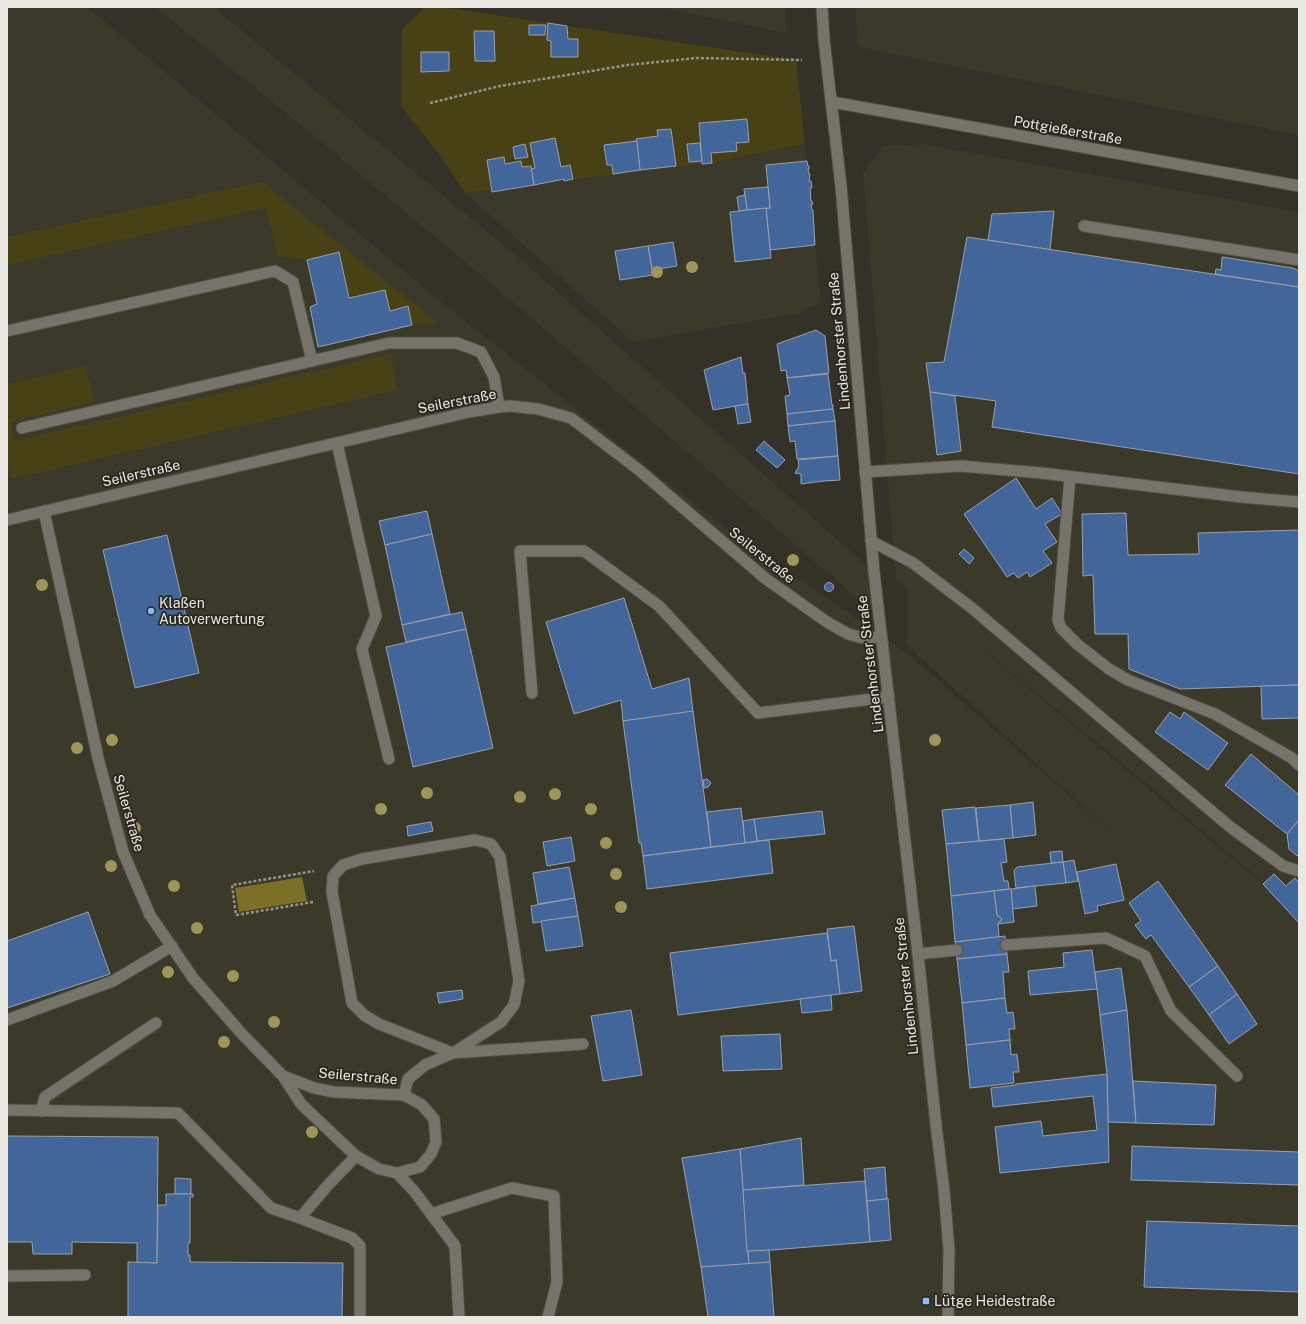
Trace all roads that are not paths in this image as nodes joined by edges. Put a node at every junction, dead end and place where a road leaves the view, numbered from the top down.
1 (822, 7) edge
2 (832, 102) junction
3 (1299, 186) edge
4 (1084, 226) dead end
5 (1299, 260) edge
6 (7, 331) edge
7 (312, 361) junction
8 (499, 407) junction
9 (22, 428) dead end
10 (337, 444) junction
11 (865, 472) junction
12 (1070, 477) junction
13 (1299, 502) edge
14 (44, 511) junction
15 (7, 520) edge
16 (871, 541) junction
17 (881, 637) junction
18 (532, 693) dead end
19 (888, 697) junction
20 (389, 759) dead end
21 (1299, 765) edge
22 (1299, 871) edge
23 (1006, 945) dead end
24 (172, 946) junction
25 (957, 950) dead end
26 (918, 954) junction
27 (7, 1020) edge
28 (156, 1023) dead end
29 (583, 1044) dead end
30 (453, 1053) junction
31 (283, 1076) junction
32 (1236, 1076) dead end
33 (404, 1095) junction
34 (7, 1110) edge
35 (41, 1111) junction
36 (356, 1156) junction
37 (397, 1173) junction
38 (431, 1214) junction
39 (300, 1218) junction
40 (85, 1274) dead end
41 (7, 1276) edge
42 (360, 1317) edge
43 (459, 1317) edge
44 (548, 1317) edge
45 (948, 1317) edge

1 - 2 street, Lindenhorster Straße
2 - 3 street, Pottgießerstraße
2 - 11 street, Lindenhorster Straße
4 - 5 street
6 - 7 street
7 - 8 street
7 - 9 street
8 - 10 street, Seilerstraße
8 - 17 street, Seilerstraße
10 - 14 street, Seilerstraße
10 - 20 street
11 - 12 street
11 - 16 street, Lindenhorster Straße
12 - 13 street
12 - 21 street
14 - 15 street, Seilerstraße
14 - 24 street, Seilerstraße
16 - 17 street, Lindenhorster Straße
16 - 22 street
17 - 19 street, Lindenhorster Straße
18 - 19 street
19 - 26 street, Lindenhorster Straße
23 - 32 street
24 - 27 street
24 - 31 street, Seilerstraße
25 - 26 street
26 - 45 street, Lindenhorster Straße
28 - 35 street
29 - 30 street
30 - 30 street
30 - 33 street
31 - 33 street, Seilerstraße
31 - 36 street, Seilerstraße
33 - 37 street, Seilerstraße
34 - 35 street
35 - 39 street
36 - 37 street, Seilerstraße
36 - 39 street
37 - 38 street
38 - 43 street
38 - 44 street
39 - 42 street
40 - 41 street

